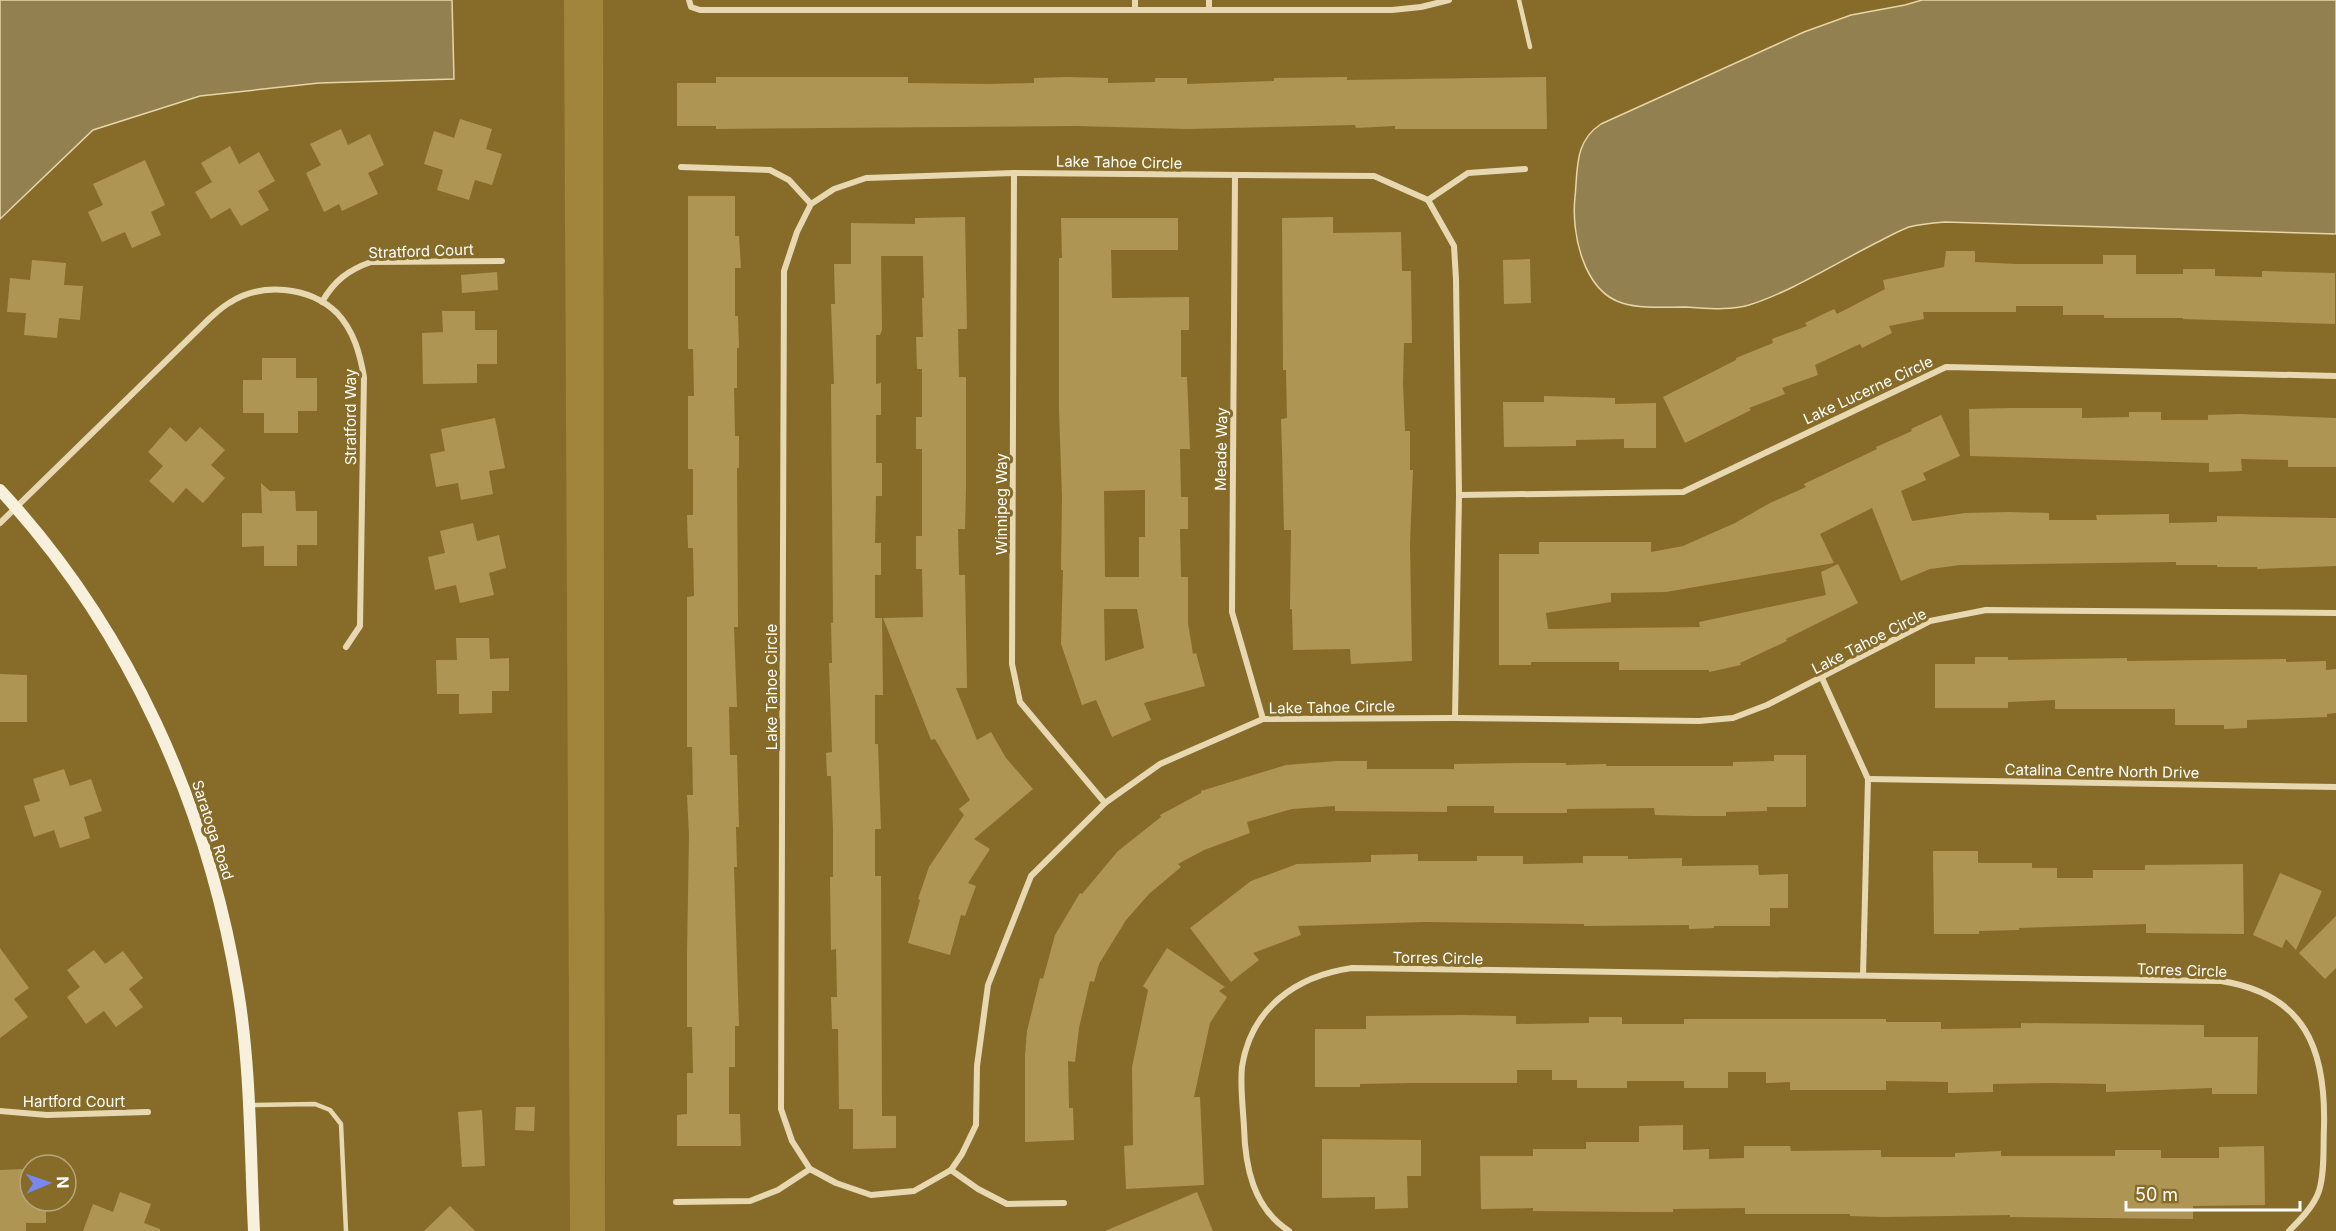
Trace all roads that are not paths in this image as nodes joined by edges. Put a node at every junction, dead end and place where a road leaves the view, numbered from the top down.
1 (689, 0) edge
2 (758, 0) edge
3 (1135, 0) edge
4 (1209, 0) edge
5 (1449, 0) edge
6 (1519, 0) edge
7 (758, 10) junction
8 (1135, 10) junction
9 (1209, 10) junction
10 (1530, 47) dead end
11 (681, 167) dead end
12 (1525, 170) dead end
13 (1014, 173) junction
14 (1235, 176) junction
15 (1428, 201) junction
16 (812, 204) junction
17 (501, 261) dead end
18 (322, 302) junction
19 (2336, 376) edge
20 (0, 490) edge
21 (1459, 495) junction
22 (16, 507) junction
23 (0, 523) edge
24 (2336, 614) edge
25 (346, 647) dead end
26 (1822, 678) junction
27 (1455, 718) junction
28 (1263, 719) junction
29 (1868, 779) junction
30 (2336, 787) edge
31 (1105, 803) junction
32 (1863, 975) junction
33 (248, 1105) junction
34 (0, 1111) edge
35 (148, 1112) dead end
36 (810, 1169) junction
37 (951, 1170) junction
38 (676, 1202) dead end
39 (1064, 1203) dead end
40 (254, 1231) edge
41 (346, 1231) edge
42 (1289, 1231) edge
43 (2289, 1231) edge

1 - 7 street
2 - 7 street
3 - 8 street
4 - 9 street
5 - 9 street
6 - 10 lane
7 - 8 street
8 - 9 street
11 - 16 street
12 - 15 street
13 - 14 street, Lake Tahoe Circle
13 - 16 street, Lake Tahoe Circle
13 - 31 street, Winnipeg Way
14 - 15 street, Lake Tahoe Circle
14 - 28 street, Meade Way
15 - 21 street
16 - 36 street, Lake Tahoe Circle
17 - 18 street, Stratford Court
18 - 22 street, Stratford Way
18 - 25 street, Stratford Way
19 - 21 street, Lake Lucerne Circle
20 - 22 street, Saratoga Road
21 - 27 street
22 - 23 street
22 - 33 street, Saratoga Road
24 - 26 street, Lake Tahoe Circle
26 - 27 street, Lake Tahoe Circle
26 - 29 street
27 - 28 street, Lake Tahoe Circle
28 - 31 street, Lake Tahoe Circle
29 - 30 street, Catalina Centre North Drive
29 - 32 street
31 - 37 street, Lake Tahoe Circle
32 - 42 street, Torres Circle
32 - 43 street, Torres Circle
33 - 40 street, Saratoga Road
33 - 41 lane
34 - 35 street, Hartford Court
36 - 37 street, Lake Tahoe Circle
36 - 38 street
37 - 39 street

